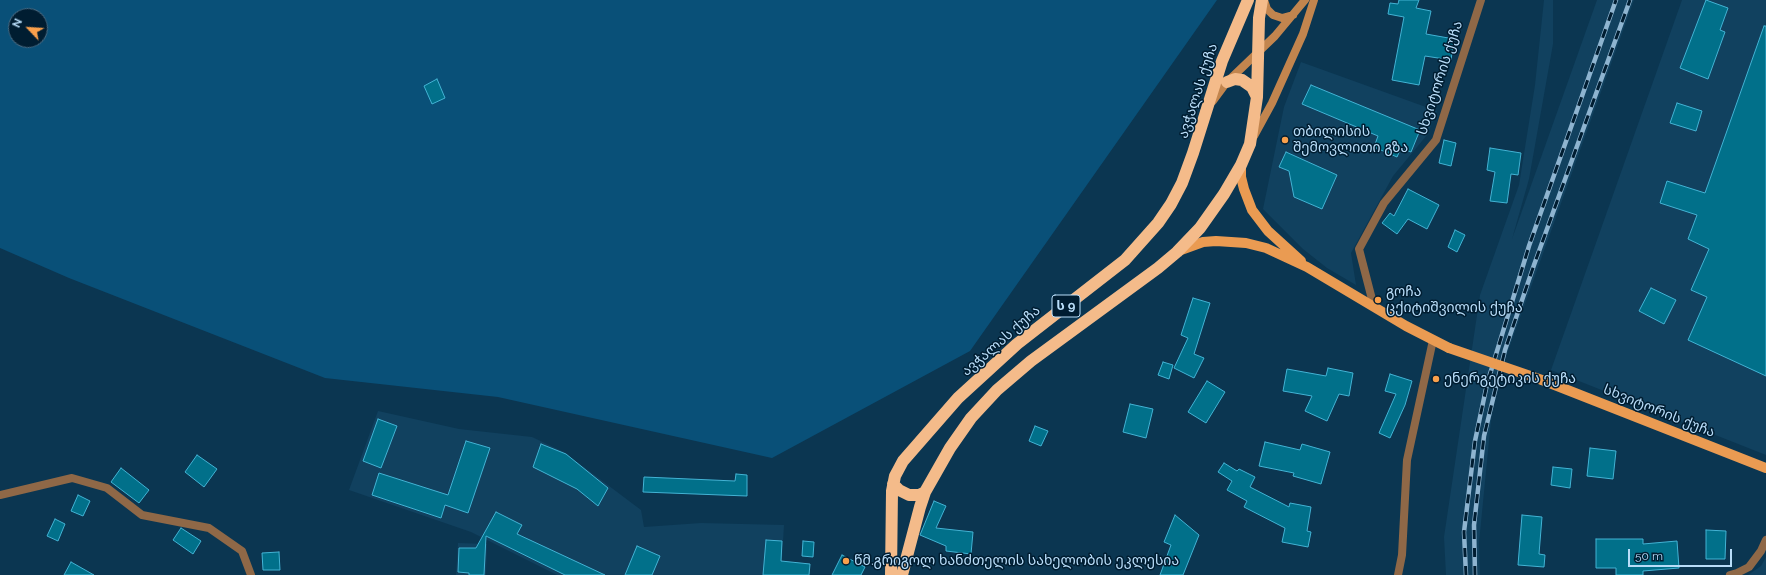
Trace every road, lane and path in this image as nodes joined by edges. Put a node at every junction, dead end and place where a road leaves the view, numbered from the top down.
1 (1248, 0) edge
2 (1263, 0) edge
3 (1305, 0) edge
4 (1314, 0) edge
5 (1481, 0) edge
6 (1294, 15) junction
7 (1257, 53) junction
8 (1227, 82) junction
9 (1257, 97) junction
10 (1209, 107) junction
11 (1250, 144) junction
12 (1240, 165) junction
13 (1177, 252) junction
14 (1306, 266) junction
15 (1374, 307) junction
16 (1433, 340) junction
17 (1766, 468) edge
18 (893, 484) junction
19 (926, 492) junction
20 (0, 495) edge
21 (1766, 540) edge
22 (251, 575) edge
23 (891, 575) edge
24 (902, 575) edge
25 (1398, 575) edge
26 (1730, 575) edge

1 - 10 highway, ავჭალას ქუჩა / ს 9
2 - 6 main road
2 - 7 highway, ს 9
3 - 6 main road
4 - 11 main road
5 - 15 street, სხვიტორის ქუჩა
6 - 7 main road
7 - 8 main road
7 - 9 highway, ს 9
8 - 9 highway
8 - 10 main road
9 - 11 highway, ს 9
10 - 18 highway, ავჭალას ქუჩა / ს 9
11 - 12 highway, ს 9
12 - 13 highway, ს 9
12 - 14 main road
13 - 14 main road
13 - 19 highway, ს 9
14 - 15 main road
15 - 16 main road
16 - 17 main road, სხვიტორის ქუჩა, bridge
16 - 25 street
18 - 19 highway
18 - 23 highway, ავჭალას ქუჩა / ს 9
19 - 24 highway, ს 9
20 - 22 street
21 - 26 street

